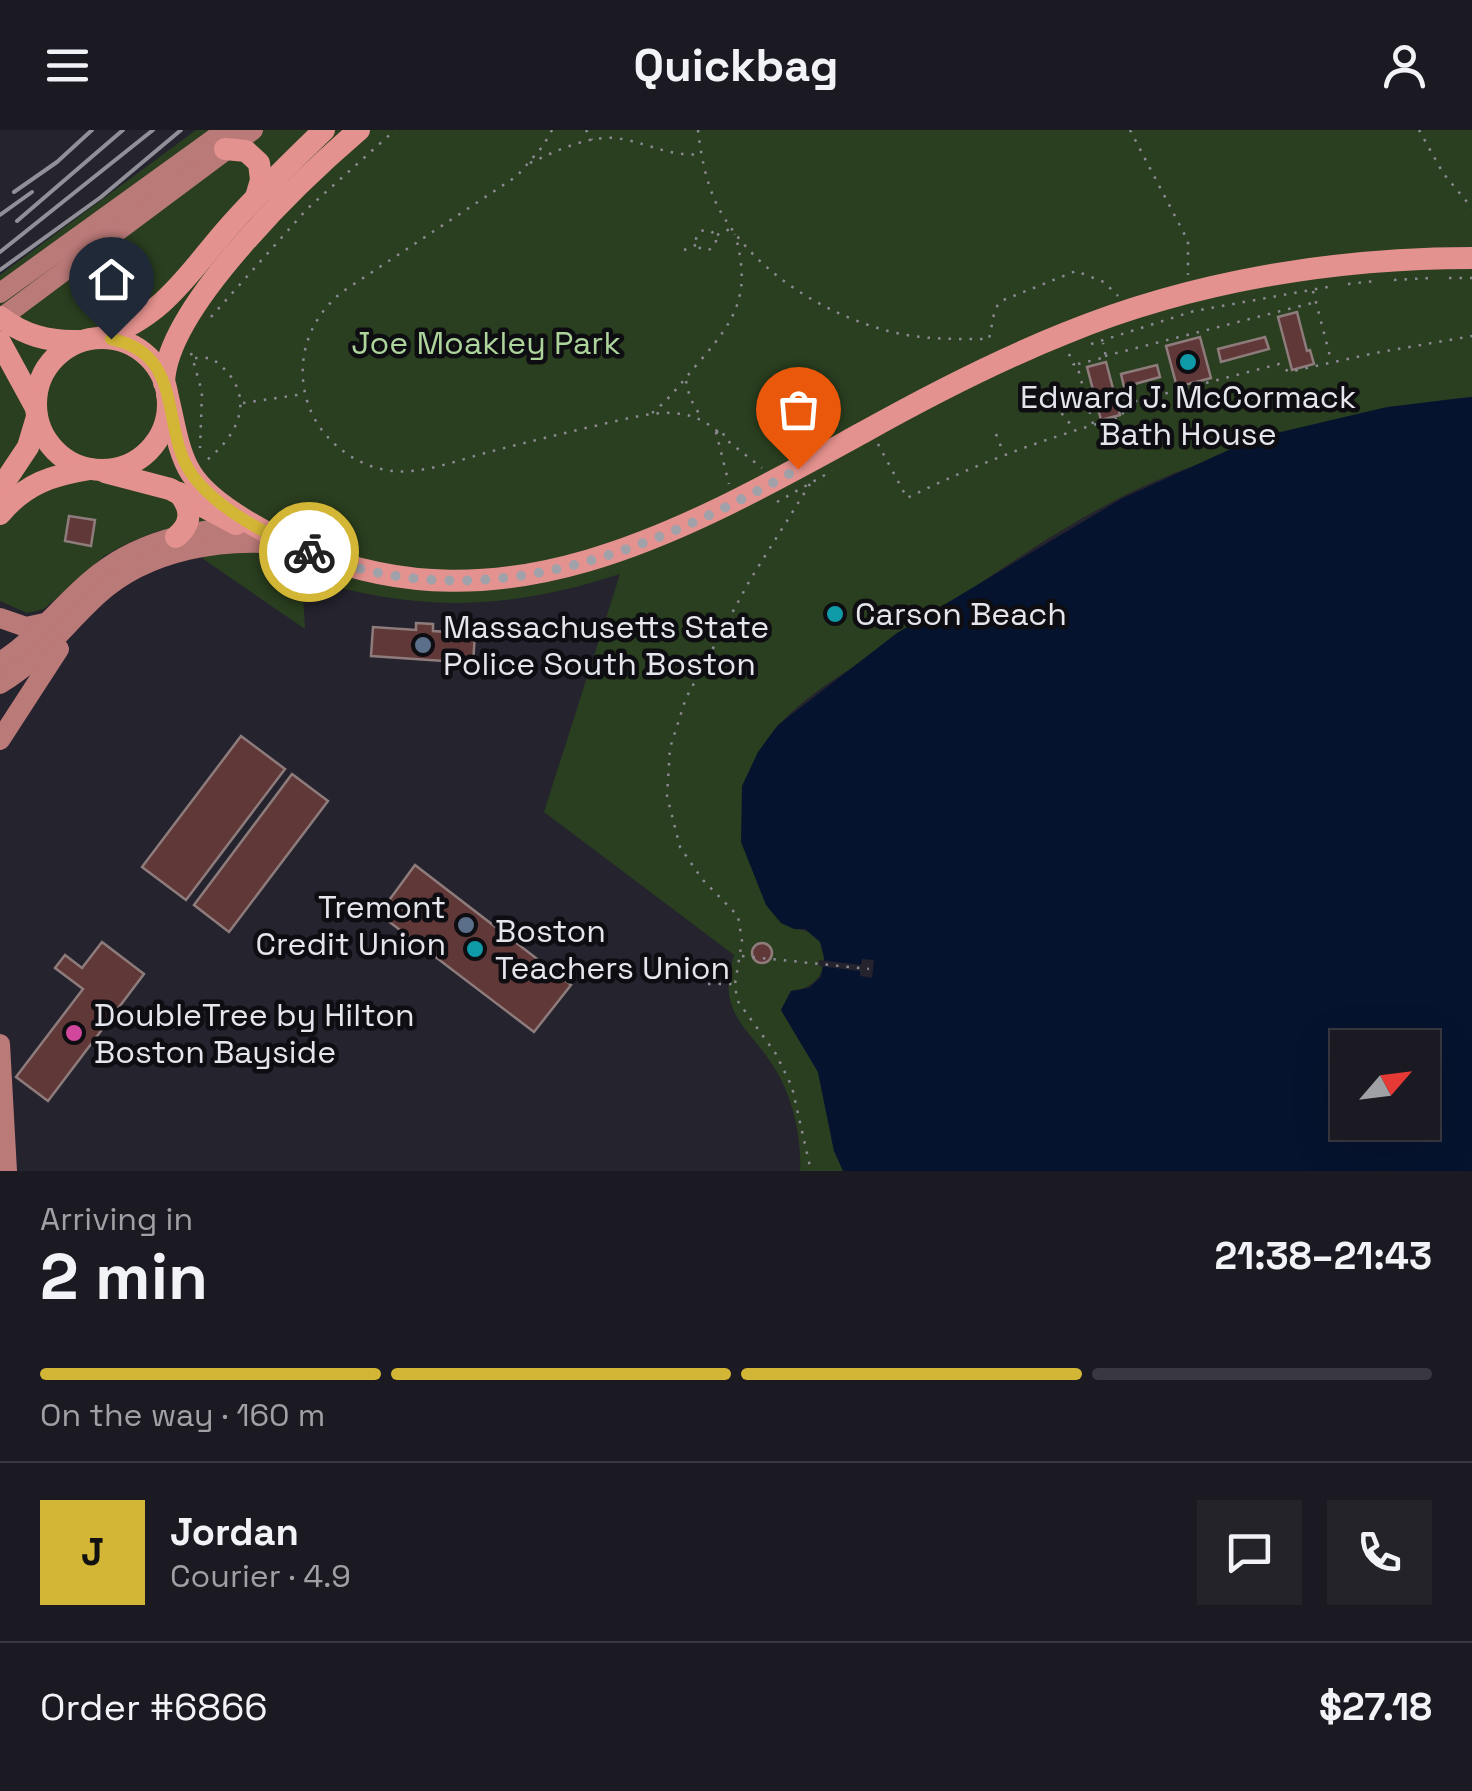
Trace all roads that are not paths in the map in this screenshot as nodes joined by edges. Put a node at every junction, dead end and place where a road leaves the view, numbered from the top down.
1 (253, 130) edge
2 (324, 130) edge
3 (359, 130) edge
4 (226, 140) edge
5 (256, 197) junction
6 (1472, 258) edge
7 (0, 293) edge
8 (3, 326) edge
9 (93, 339) junction
10 (165, 388) junction
11 (36, 411) junction
12 (93, 470) junction
13 (176, 491) junction
14 (3, 498) edge
15 (254, 528) junction
16 (176, 538) junction
17 (290, 545) junction
18 (87, 606) junction
19 (0, 618) edge
20 (54, 618) junction
21 (0, 662) edge
22 (0, 684) edge
23 (0, 740) edge
24 (0, 1044) edge
25 (7, 1171) edge

1 - 4 street
2 - 5 main road
3 - 10 main road
4 - 5 main road
4 - 7 street
4 - 8 street
5 - 9 main road
6 - 17 main road
8 - 9 main road
8 - 11 main road
9 - 10 main road
9 - 11 main road
10 - 12 main road
10 - 15 main road
11 - 12 main road
11 - 14 main road
12 - 13 main road
12 - 14 main road
13 - 15 main road
13 - 16 main road
15 - 16 street
15 - 17 main road
16 - 20 street
17 - 18 street
18 - 22 street
18 - 23 street
19 - 20 street
20 - 21 street
24 - 25 street

